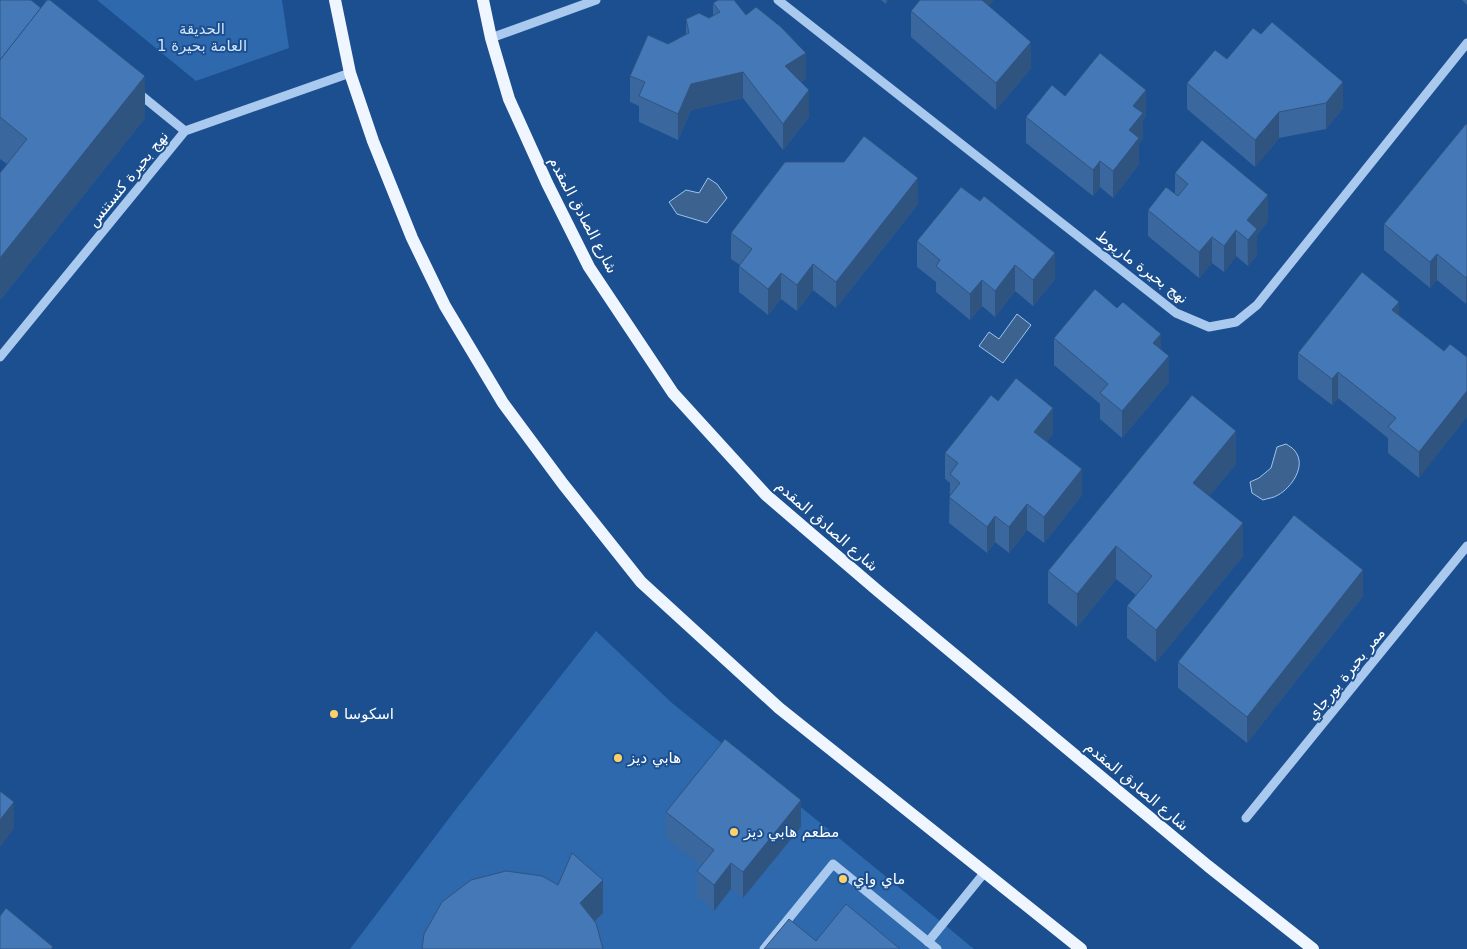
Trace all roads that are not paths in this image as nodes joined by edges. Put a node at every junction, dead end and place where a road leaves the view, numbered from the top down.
1 (335, 0) edge
2 (483, 0) edge
3 (596, 0) edge
4 (778, 0) edge
5 (491, 38) junction
6 (1467, 43) edge
7 (350, 73) junction
8 (132, 87) edge
9 (185, 131) junction
10 (0, 357) edge
11 (1467, 546) edge
12 (1246, 818) dead end
13 (985, 872) junction
14 (928, 942) junction
15 (764, 949) edge
16 (937, 949) edge
17 (1081, 949) edge
18 (1313, 949) edge

1 - 7 main road
2 - 5 main road, شارع الصادق المقدم
3 - 5 street
4 - 6 street, نهج بحيرة ماريوط
5 - 18 main road, شارع الصادق المقدم
7 - 9 street, نهج بحيرة كنستنس
7 - 13 main road
8 - 9 street
9 - 10 street, نهج بحيرة كنستنس
11 - 12 street, ممر بحيرة بورجاي
13 - 14 street
13 - 17 main road
14 - 15 street
14 - 16 street

